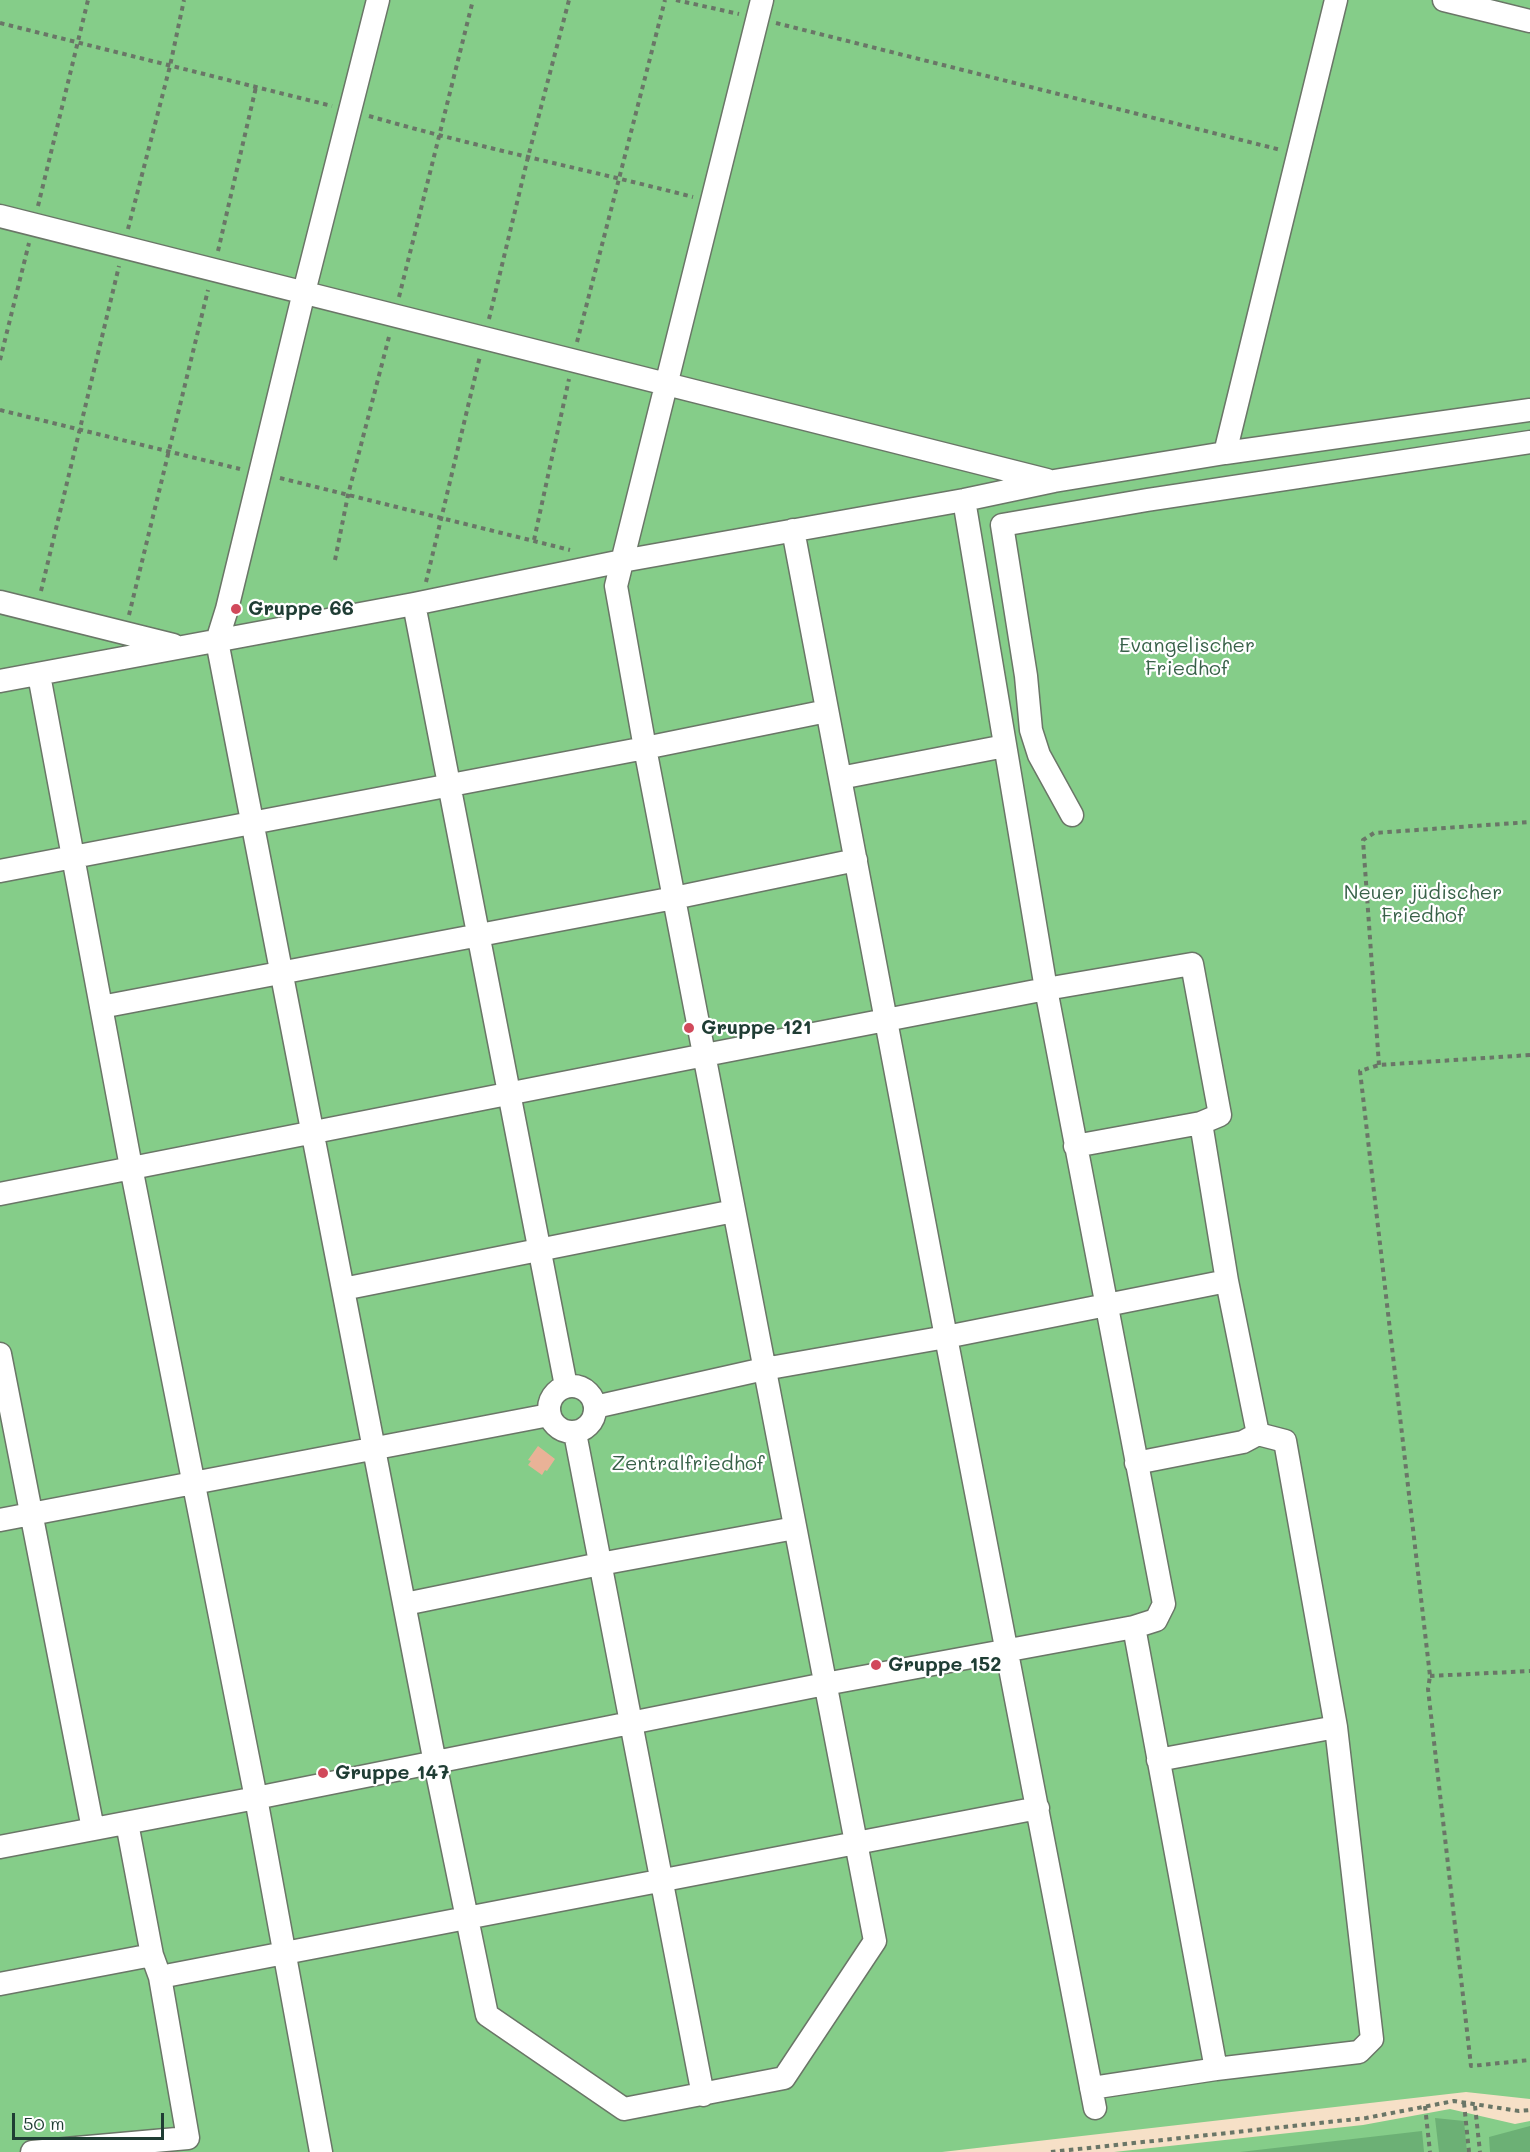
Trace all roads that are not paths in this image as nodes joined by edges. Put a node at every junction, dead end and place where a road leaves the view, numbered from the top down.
1 (378, 0) edge
2 (1336, 0) edge
3 (1444, 0) edge
4 (760, 9) edge
5 (1530, 21) edge
6 (0, 216) edge
7 (304, 292) junction
8 (665, 383) junction
9 (1530, 410) edge
10 (1530, 442) edge
11 (1225, 453) junction
12 (1054, 482) junction
13 (964, 500) junction
14 (793, 530) junction
15 (622, 561) junction
16 (0, 602) edge
17 (418, 603) junction
18 (217, 640) junction
19 (180, 647) junction
20 (39, 675) junction
21 (0, 681) edge
22 (827, 711) junction
23 (1005, 746) junction
24 (645, 748) junction
25 (840, 778) junction
26 (449, 786) junction
27 (1072, 815) dead end
28 (252, 823) junction
29 (73, 857) junction
30 (856, 860) junction
31 (0, 871) edge
32 (674, 898) junction
33 (478, 935) junction
34 (281, 971) junction
35 (1046, 989) junction
36 (101, 1007) junction
37 (886, 1021) junction
38 (705, 1055) junction
39 (509, 1093) junction
40 (1201, 1123) junction
41 (312, 1132) junction
42 (1075, 1146) junction
43 (131, 1167) junction
44 (0, 1194) edge
45 (734, 1211) junction
46 (539, 1250) junction
47 (1227, 1281) junction
48 (343, 1289) junction
49 (1106, 1304) junction
50 (946, 1337) junction
51 (0, 1354) edge
52 (764, 1369) junction
53 (566, 1386) junction
54 (595, 1407) junction
55 (549, 1415) junction
56 (574, 1433) junction
57 (1258, 1434) junction
58 (375, 1449) junction
59 (1136, 1462) junction
60 (192, 1482) junction
61 (32, 1514) junction
62 (0, 1521) edge
63 (795, 1528) junction
64 (600, 1564) junction
65 (405, 1604) junction
66 (1134, 1627) junction
67 (1007, 1652) junction
68 (825, 1684) junction
69 (631, 1724) junction
70 (1335, 1727) junction
71 (1158, 1760) junction
72 (435, 1763) junction
73 (256, 1798) junction
74 (1038, 1808) junction
75 (127, 1823) junction
76 (93, 1829) junction
77 (856, 1843) junction
78 (0, 1847) edge
79 (662, 1881) junction
80 (467, 1919) junction
81 (284, 1954) junction
82 (152, 1955) junction
83 (160, 1977) junction
84 (0, 1984) edge
85 (1216, 2069) junction
86 (703, 2095) junction
87 (32, 2152) edge
88 (321, 2152) edge

1 - 7 lane
2 - 11 lane
3 - 5 lane
4 - 8 lane
6 - 7 lane
7 - 8 lane
7 - 18 lane
8 - 12 lane
8 - 15 lane
9 - 11 lane
10 - 27 lane
11 - 12 lane
12 - 13 lane
13 - 14 lane
13 - 23 lane
14 - 15 lane
14 - 22 lane
15 - 17 lane
15 - 24 lane
16 - 19 lane
17 - 18 lane
17 - 26 lane
18 - 19 lane
18 - 28 lane
19 - 20 lane
20 - 21 lane
20 - 29 lane
22 - 24 lane
22 - 25 lane
23 - 25 lane
23 - 35 lane
24 - 26 lane
24 - 32 lane
25 - 30 lane
26 - 28 lane
26 - 33 lane
28 - 29 lane
28 - 34 lane
29 - 31 lane
29 - 36 lane
30 - 32 lane
30 - 37 lane
32 - 33 lane
32 - 38 lane
33 - 34 lane
33 - 39 lane
34 - 36 lane
34 - 41 lane
35 - 37 lane
35 - 40 lane
35 - 42 lane
36 - 43 lane
37 - 38 lane
37 - 50 lane
38 - 39 lane
38 - 45 lane
39 - 41 lane
39 - 46 lane
40 - 42 lane
40 - 47 lane
41 - 43 lane
41 - 48 lane
42 - 49 lane
43 - 44 lane
43 - 60 lane
45 - 46 lane
45 - 52 lane
46 - 48 lane
46 - 53 lane
47 - 49 lane
47 - 57 lane
48 - 58 lane
49 - 50 lane
49 - 59 lane
50 - 52 lane
50 - 67 lane
51 - 61 lane
52 - 54 lane
52 - 63 lane
53 - 54 lane
53 - 55 lane
54 - 56 lane
55 - 56 lane
55 - 58 lane
56 - 64 lane
57 - 59 lane
57 - 70 lane
58 - 60 lane
58 - 65 lane
59 - 66 lane
60 - 61 lane
60 - 73 lane
61 - 62 lane
61 - 76 lane
63 - 64 lane
63 - 68 lane
64 - 65 lane
64 - 69 lane
65 - 72 lane
66 - 67 lane
66 - 71 lane
67 - 68 lane
67 - 74 lane
68 - 69 lane
68 - 77 lane
69 - 72 lane
69 - 79 lane
70 - 71 lane
70 - 85 lane
71 - 85 lane
72 - 73 lane
72 - 80 lane
73 - 75 lane
73 - 81 lane
74 - 77 lane
74 - 85 lane
75 - 76 lane
75 - 82 lane
76 - 78 lane
77 - 79 lane
77 - 86 lane
79 - 80 lane
79 - 86 lane
80 - 81 lane
80 - 86 lane
81 - 83 lane
81 - 88 lane
82 - 83 lane
82 - 84 lane
83 - 87 lane

